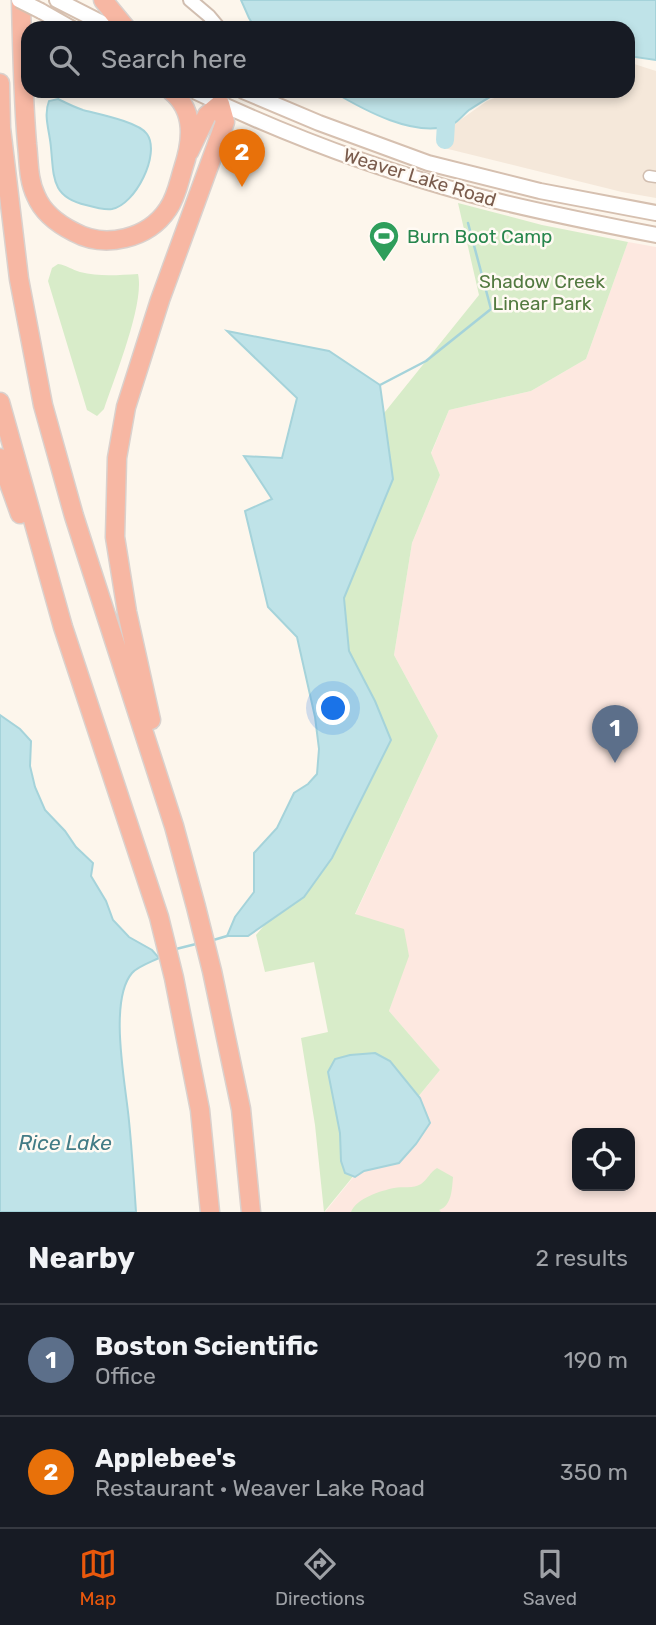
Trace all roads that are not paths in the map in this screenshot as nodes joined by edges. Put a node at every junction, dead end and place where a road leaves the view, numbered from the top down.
1 (10, 0) edge
2 (20, 0) edge
3 (57, 0) edge
4 (103, 0) edge
5 (190, 0) edge
6 (59, 21) edge
7 (98, 21) edge
8 (120, 21) edge
9 (213, 21) edge
10 (21, 33) edge
11 (0, 83) edge
12 (23, 98) edge
13 (178, 98) edge
14 (223, 98) edge
15 (260, 98) edge
16 (189, 152) junction
17 (169, 208) junction
18 (656, 213) edge
19 (656, 235) edge
20 (0, 402) edge
21 (0, 458) edge
22 (64, 627) junction
23 (174, 826) junction
24 (241, 1110) junction
25 (210, 1212) edge
26 (251, 1212) edge
27 (260, 1212) edge

1 - 17 highway
2 - 6 main road, bridge
2 - 10 highway
3 - 7 main road
4 - 8 highway
5 - 9 street
11 - 23 highway
12 - 17 highway
13 - 16 highway
14 - 16 highway
14 - 19 main road, Weaver Lake Road
14 - 23 highway
15 - 18 main road, Weaver Lake Road
16 - 17 highway
20 - 22 highway
21 - 22 highway
22 - 25 highway
23 - 24 highway
24 - 26 highway
24 - 27 highway

